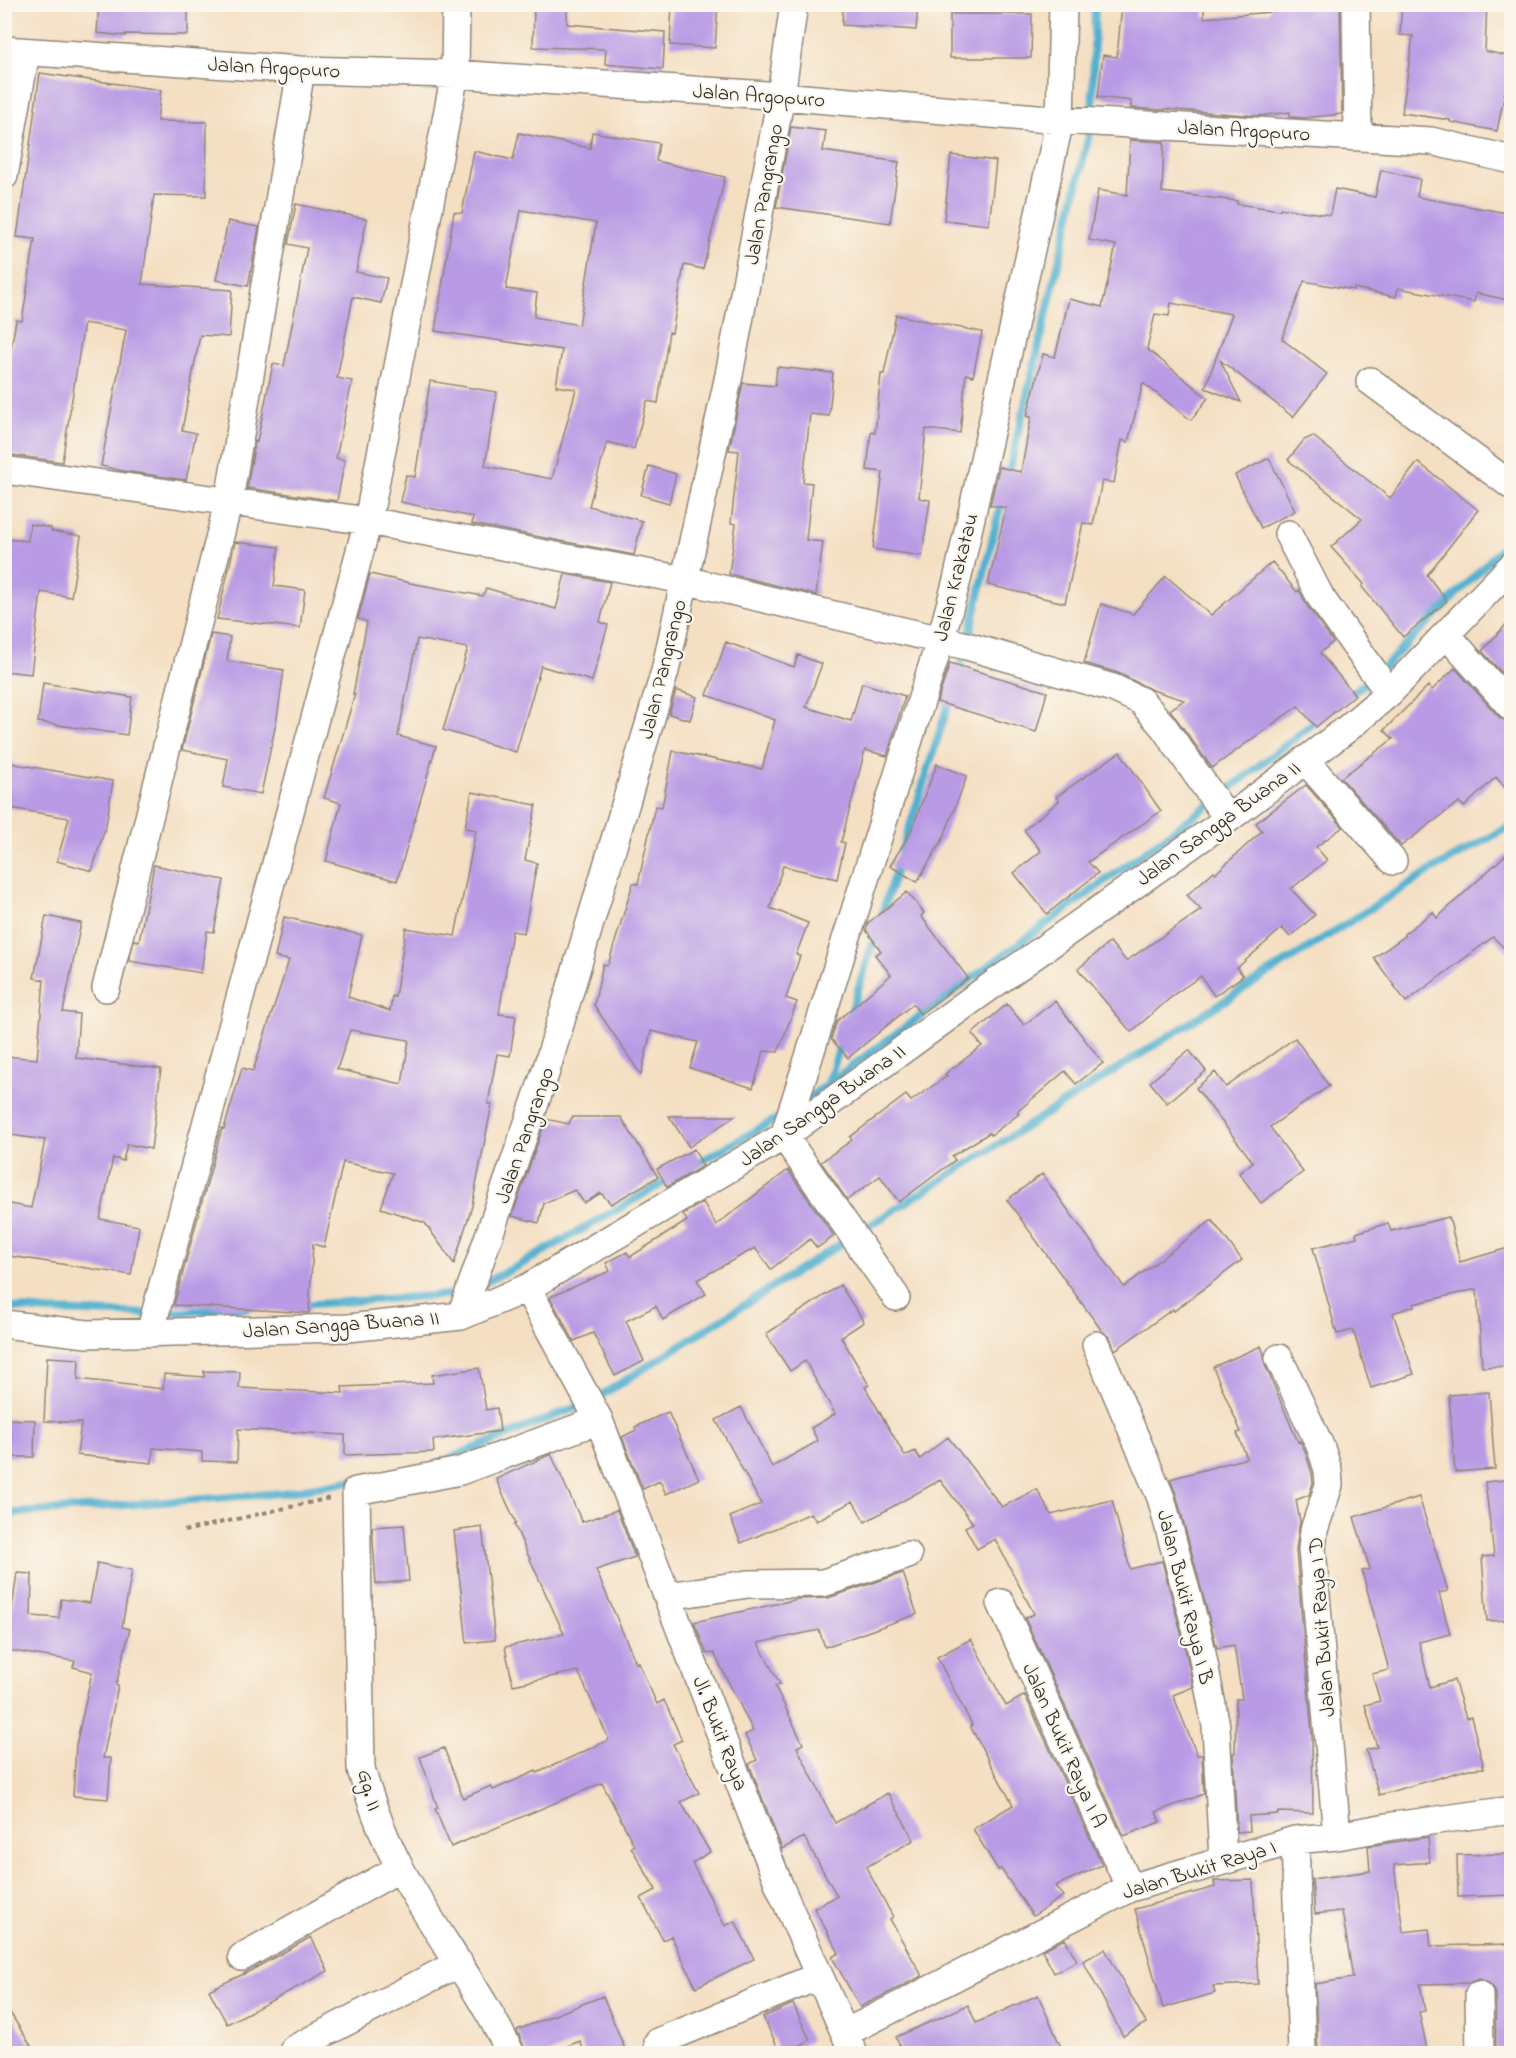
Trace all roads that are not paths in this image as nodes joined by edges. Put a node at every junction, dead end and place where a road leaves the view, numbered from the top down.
1 (456, 4) edge
2 (794, 4) edge
3 (1063, 4) edge
4 (1356, 4) edge
5 (15, 51) edge
6 (301, 70) junction
7 (454, 74) junction
8 (781, 96) junction
9 (1059, 120) junction
10 (1358, 137) junction
11 (1512, 160) edge
12 (4, 176) edge
13 (1370, 381) dead end
14 (4, 470) edge
15 (1512, 486) edge
16 (229, 500) junction
17 (368, 521) junction
18 (1288, 534) dead end
19 (1512, 566) edge
20 (684, 580) junction
21 (1446, 634) junction
22 (941, 638) junction
23 (1389, 693) junction
24 (1512, 708) edge
25 (1305, 760) junction
26 (1227, 819) junction
27 (1393, 861) dead end
28 (106, 988) dead end
29 (784, 1136) junction
30 (527, 1288) junction
31 (896, 1297) dead end
32 (461, 1316) junction
33 (4, 1324) edge
34 (150, 1333) junction
35 (1096, 1346) dead end
36 (1279, 1358) dead end
37 (597, 1415) junction
38 (908, 1555) dead end
39 (669, 1596) junction
40 (1001, 1603) dead end
41 (1512, 1810) edge
42 (1337, 1836) junction
43 (1295, 1840) junction
44 (1223, 1860) junction
45 (400, 1868) junction
46 (1130, 1888) junction
47 (242, 1957) dead end
48 (459, 1963) junction
49 (819, 1976) junction
50 (1479, 1995) dead end
51 (658, 2042) dead end
52 (850, 2043) edge
53 (294, 2049) dead end
54 (511, 2054) edge
55 (1302, 2054) edge
56 (1480, 2054) edge

1 - 7 street
2 - 8 street, Jalan Pangrango
3 - 9 street, Jalan Krakatau
4 - 10 street
5 - 6 street, Jalan Argopuro
5 - 12 street
6 - 7 street, Jalan Argopuro
6 - 16 street
7 - 8 street, Jalan Argopuro
7 - 17 street
8 - 9 street, Jalan Argopuro
8 - 20 street, Jalan Pangrango
9 - 10 street, Jalan Argopuro
9 - 22 street, Jalan Krakatau
10 - 11 street, Jalan Argopuro
13 - 15 street
14 - 16 street
16 - 17 street
16 - 28 street
17 - 20 street
17 - 34 street
18 - 23 street
19 - 21 street, Jalan Sangga Buana II
20 - 22 street
20 - 32 street, Jalan Pangrango
21 - 23 street, Jalan Sangga Buana II
21 - 24 street
22 - 26 street
22 - 29 street, Jalan Krakatau
23 - 25 street, Jalan Sangga Buana II
25 - 26 street, Jalan Sangga Buana II
25 - 27 street
26 - 29 street, Jalan Sangga Buana II
29 - 30 street, Jalan Sangga Buana II
29 - 31 street
30 - 32 street, Jalan Sangga Buana II
30 - 37 street, Jl. Bukit Raya
32 - 34 street, Jalan Sangga Buana II
33 - 34 street, Jalan Sangga Buana II
35 - 44 street, Jalan Bukit Raya I B
36 - 42 street, Jalan Bukit Raya I D
37 - 39 street, Jl. Bukit Raya
37 - 45 street, Gg. II
38 - 39 street
39 - 49 street, Jl. Bukit Raya
40 - 46 street, Jalan Bukit Raya I A
41 - 42 street, Jalan Bukit Raya I
42 - 43 street, Jalan Bukit Raya I
43 - 44 street, Jalan Bukit Raya I
43 - 55 street
44 - 46 street, Jalan Bukit Raya I
45 - 47 street
45 - 48 street, Gg. II
46 - 52 street, Jalan Bukit Raya I
48 - 53 street
48 - 54 street, Gg. II
49 - 51 street
49 - 52 street, Jl. Bukit Raya
50 - 56 street

